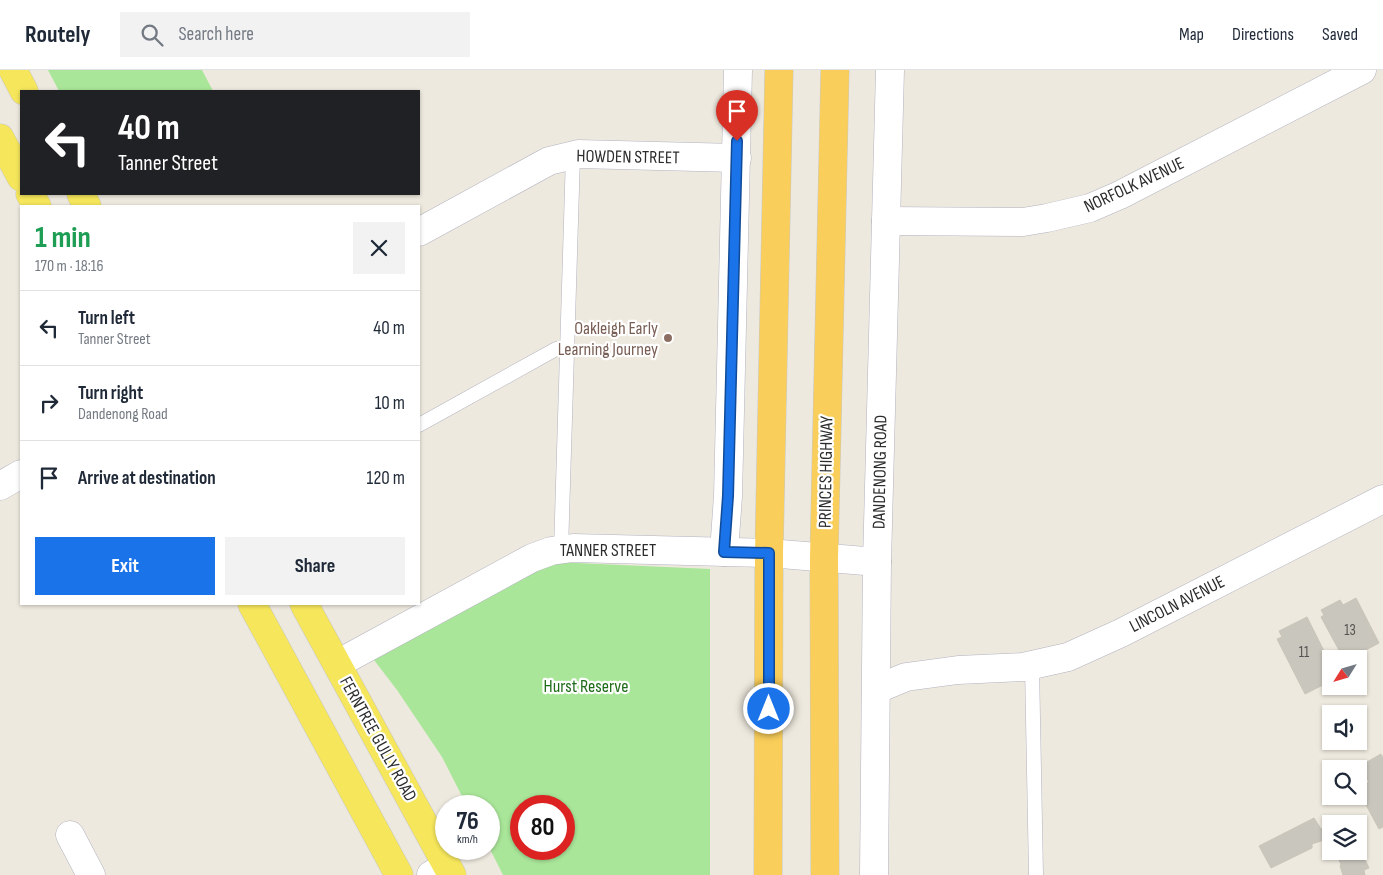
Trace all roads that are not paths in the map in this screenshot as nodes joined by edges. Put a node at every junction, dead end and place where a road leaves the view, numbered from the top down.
1 (13, 70) edge
2 (738, 70) edge
3 (780, 70) edge
4 (835, 70) edge
5 (890, 70) edge
6 (1362, 70) edge
7 (23, 90) edge
8 (0, 138) edge
9 (573, 155) junction
10 (737, 158) junction
11 (20, 175) edge
12 (886, 221) junction
13 (420, 231) edge
14 (567, 350) junction
15 (420, 423) edge
16 (20, 475) edge
17 (0, 486) edge
18 (1383, 499) edge
19 (561, 550) junction
20 (724, 552) junction
21 (769, 553) junction
22 (824, 558) junction
23 (877, 562) junction
24 (253, 605) edge
25 (305, 605) edge
26 (876, 652) junction
27 (337, 664) junction
28 (1032, 666) junction
29 (958, 670) junction
30 (877, 689) junction
31 (70, 835) dead end
32 (444, 872) edge
33 (91, 875) edge
34 (399, 875) edge
35 (768, 875) edge
36 (824, 875) edge
37 (874, 875) edge
38 (1036, 875) edge

1 - 7 main road
2 - 10 street
3 - 21 highway
4 - 22 highway, PRINCES HIGHWAY
5 - 12 street, DANDENONG ROAD
6 - 12 street, NORFOLK AVENUE
8 - 11 main road
9 - 10 street, HOWDEN STREET
9 - 13 street, HOWDEN STREET
9 - 14 lane
10 - 20 street
12 - 23 street, DANDENONG ROAD
14 - 15 lane
14 - 19 lane
16 - 17 street
18 - 28 street, LINCOLN AVENUE
19 - 20 street, TANNER STREET
19 - 27 street, TANNER STREET
20 - 21 street, TANNER STREET
21 - 22 street, TANNER STREET
21 - 35 highway
22 - 23 street, TANNER STREET
22 - 36 highway, PRINCES HIGHWAY
23 - 26 street, DANDENONG ROAD
24 - 34 main road
25 - 27 main road, FERNTREE GULLY ROAD
26 - 29 street, LINCOLN AVENUE
26 - 30 street, DANDENONG ROAD
27 - 32 main road, FERNTREE GULLY ROAD
28 - 29 street, LINCOLN AVENUE
28 - 38 lane
29 - 30 street, LINCOLN AVENUE
30 - 37 street, DANDENONG ROAD
31 - 33 street

